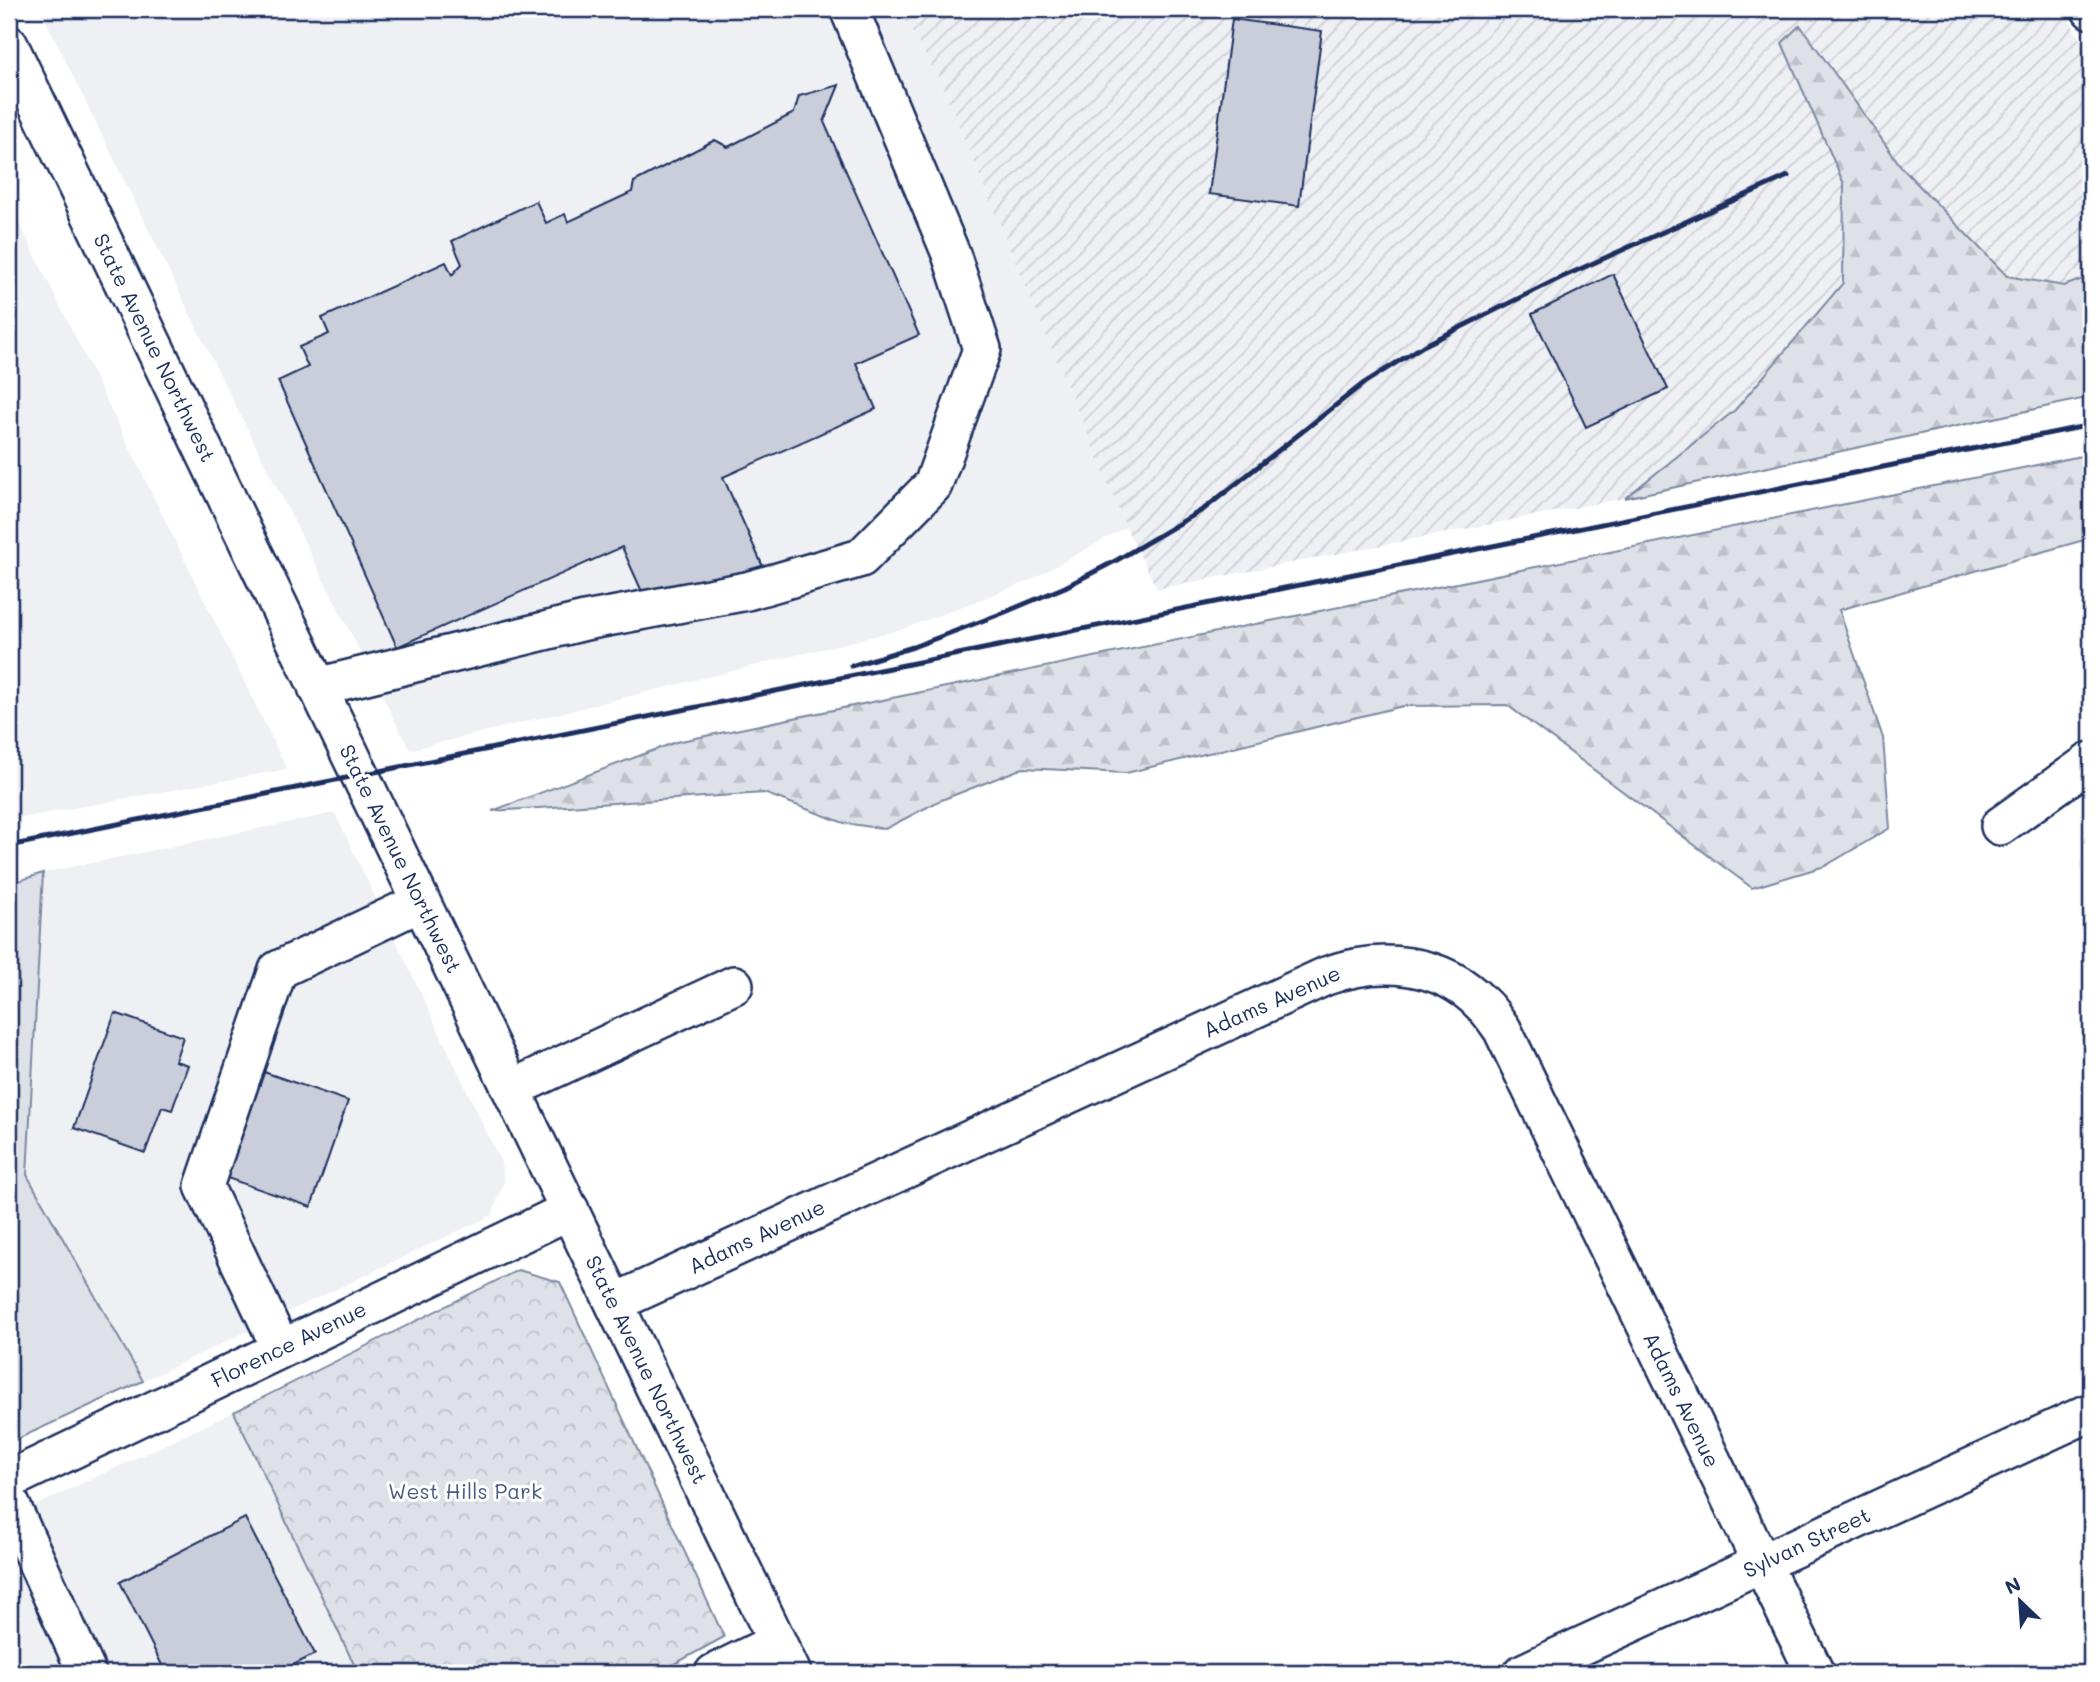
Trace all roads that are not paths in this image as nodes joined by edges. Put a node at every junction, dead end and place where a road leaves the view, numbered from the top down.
1 (849, 9) edge
2 (9, 45) edge
3 (317, 687) junction
4 (2091, 761) edge
5 (2000, 827) dead end
6 (421, 902) junction
7 (734, 985) dead end
8 (511, 1089) junction
9 (570, 1210) junction
10 (614, 1303) junction
11 (281, 1349) junction
12 (2091, 1412) edge
13 (9, 1480) edge
14 (9, 1501) edge
15 (1760, 1564) junction
16 (785, 1658) edge
17 (87, 1673) edge
18 (714, 1673) edge
19 (1523, 1673) edge
20 (1815, 1673) edge

1 - 3 street
2 - 3 street, State Avenue Northwest
3 - 6 street, State Avenue Northwest
4 - 5 street
6 - 8 street, State Avenue Northwest
6 - 11 street
7 - 8 street
8 - 9 street, State Avenue Northwest
9 - 10 street, State Avenue Northwest
9 - 11 street, Florence Avenue
10 - 15 street, Adams Avenue
10 - 16 street, State Avenue Northwest
11 - 13 street, Florence Avenue
12 - 15 street, Sylvan Street
14 - 17 street
15 - 19 street, Sylvan Street
15 - 20 street, Adams Avenue
16 - 18 street

